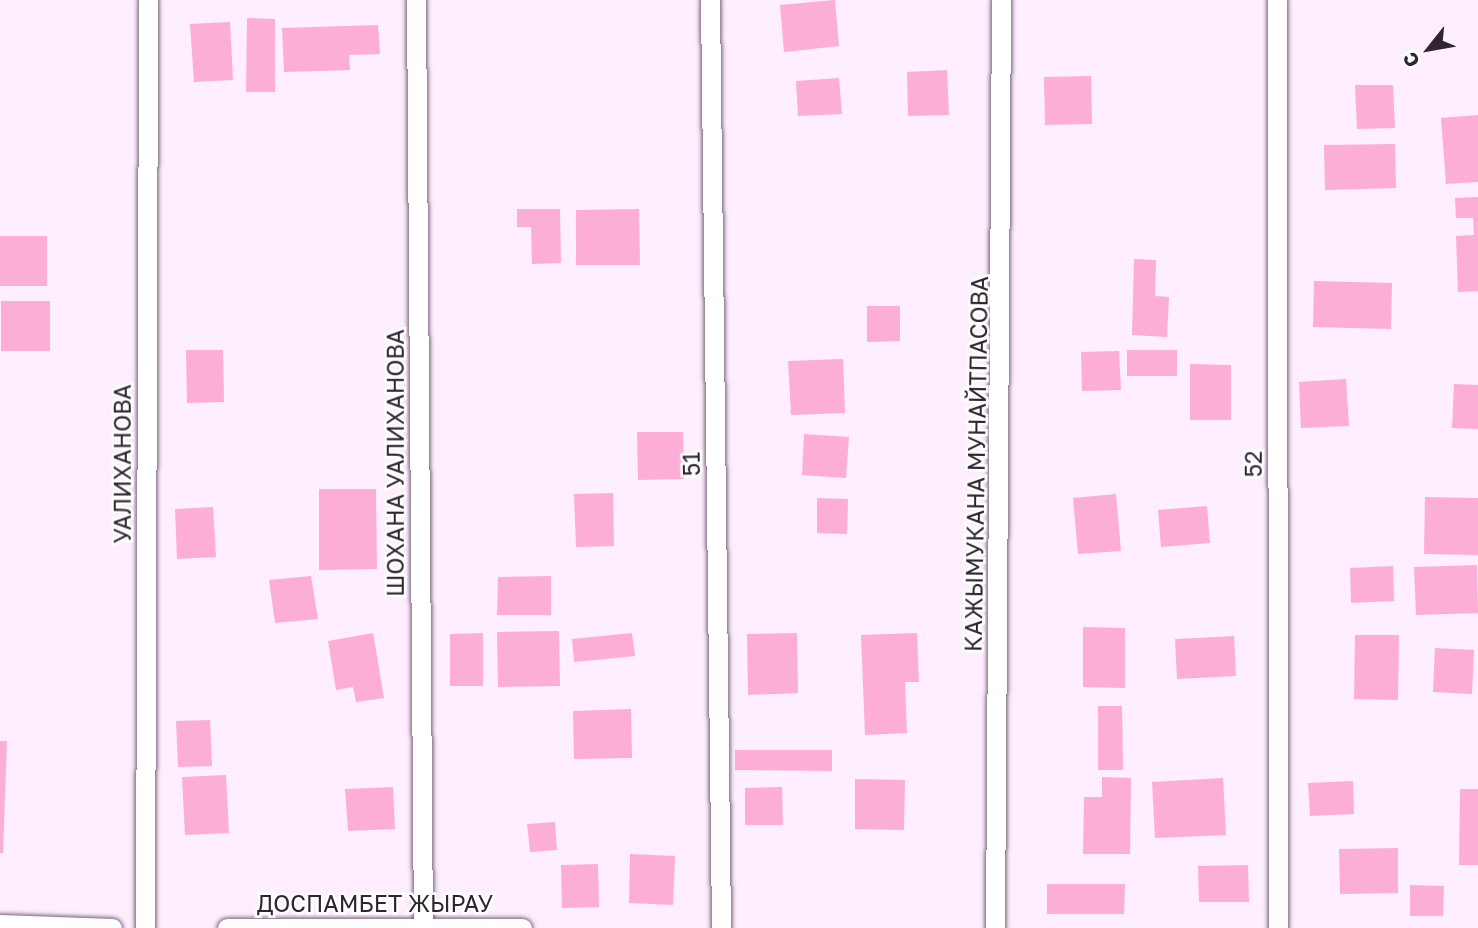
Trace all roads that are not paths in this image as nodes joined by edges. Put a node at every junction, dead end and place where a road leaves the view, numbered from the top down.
1 (148, 0) edge
2 (416, 0) edge
3 (710, 0) edge
4 (1002, 0) edge
5 (1278, 0) edge
6 (0, 924) edge
7 (422, 925) junction
8 (112, 928) edge
9 (145, 928) edge
10 (227, 928) edge
11 (522, 928) edge
12 (721, 928) edge
13 (995, 928) edge
14 (1278, 928) edge

1 - 9 street, УАЛИХАНОВА
2 - 7 street, ШОХАНА УАЛИХАНОВА
3 - 12 street, 51
4 - 13 street, КАЖЫМУКАНА МУНАЙТПАСОВА
5 - 14 street, 52
6 - 8 street
7 - 10 street, ДОСПАМБЕТ ЖЫРАУ
7 - 11 street, ДОСПАМБЕТ ЖЫРАУ

